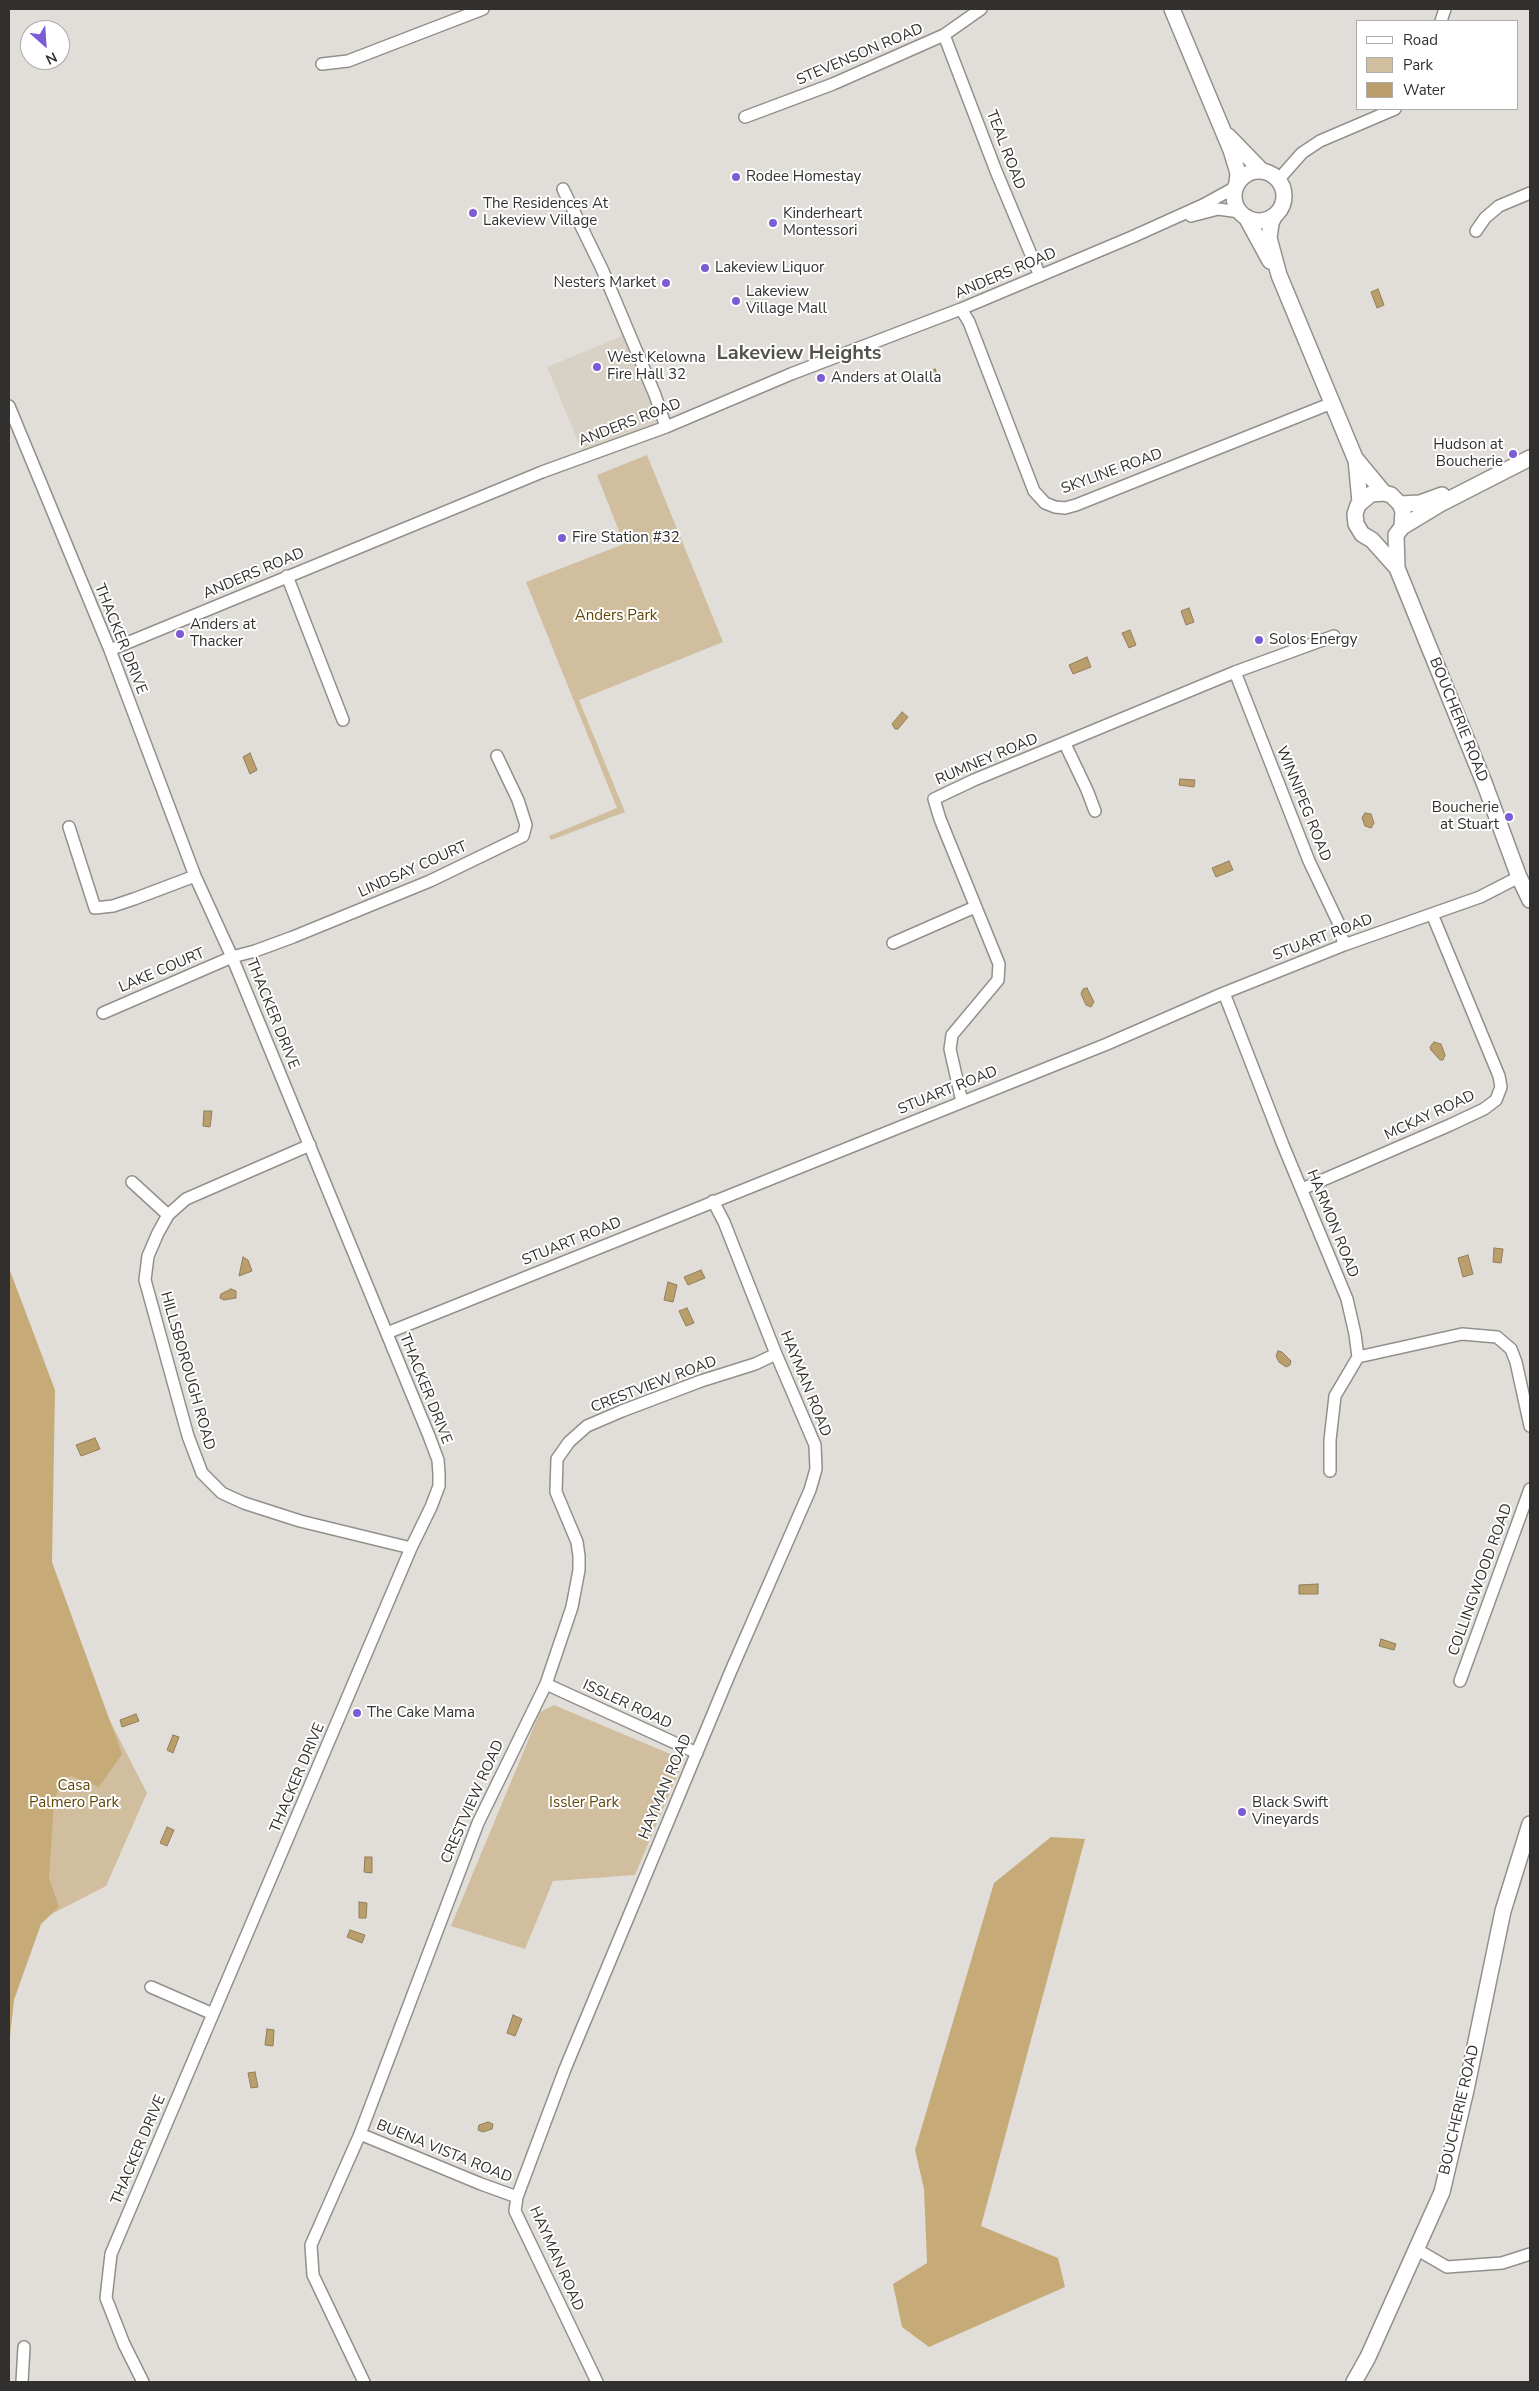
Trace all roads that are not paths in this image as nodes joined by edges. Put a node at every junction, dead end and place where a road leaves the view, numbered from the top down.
1 (483, 9) edge
2 (981, 9) edge
3 (1172, 9) edge
4 (944, 34) junction
5 (322, 64) dead end
6 (1393, 110) edge
7 (745, 117) dead end
8 (1224, 131) junction
9 (1262, 171) junction
10 (1278, 180) junction
11 (1236, 185) junction
12 (563, 189) dead end
13 (1530, 193) edge
14 (1243, 215) junction
15 (1275, 215) junction
16 (1160, 223) junction
17 (1476, 231) dead end
18 (1279, 275) junction
19 (1040, 276) junction
20 (961, 308) junction
21 (1332, 402) junction
22 (9, 406) edge
23 (666, 427) junction
24 (1530, 457) edge
25 (1356, 459) junction
26 (1384, 493) junction
27 (1360, 502) junction
28 (1400, 504) junction
29 (1399, 531) junction
30 (1372, 540) junction
31 (1396, 568) junction
32 (287, 576) junction
33 (1334, 636) dead end
34 (110, 650) junction
35 (1235, 672) junction
36 (343, 720) dead end
37 (1065, 744) junction
38 (497, 756) dead end
39 (1095, 811) dead end
40 (69, 827) dead end
41 (195, 876) junction
42 (1519, 877) junction
43 (1530, 900) edge
44 (975, 907) junction
45 (1432, 914) junction
46 (892, 943) dead end
47 (1344, 945) junction
48 (232, 957) junction
49 (1224, 993) junction
50 (103, 1013) dead end
51 (962, 1102) junction
52 (310, 1145) junction
53 (132, 1182) dead end
54 (1302, 1189) junction
55 (712, 1201) junction
56 (168, 1215) junction
57 (387, 1333) junction
58 (776, 1354) junction
59 (1358, 1357) junction
60 (1530, 1426) edge
61 (1330, 1471) dead end
62 (1530, 1488) edge
63 (411, 1548) junction
64 (1460, 1682) dead end
65 (546, 1684) junction
66 (697, 1753) junction
67 (1530, 1824) edge
68 (150, 1987) dead end
69 (213, 2014) junction
70 (360, 2134) junction
71 (517, 2197) junction
72 (1416, 2249) junction
73 (1530, 2254) edge
74 (24, 2347) dead end
75 (22, 2382) edge
76 (143, 2382) edge
77 (364, 2382) edge
78 (596, 2382) edge
79 (1354, 2382) edge

1 - 5 street
2 - 4 street, STEVENSON ROAD
3 - 8 main road
4 - 7 street, STEVENSON ROAD
4 - 19 street, TEAL ROAD
6 - 10 street
8 - 9 main road
8 - 11 main road
9 - 10 main road
9 - 11 main road
10 - 15 main road
11 - 14 main road
11 - 16 street, ANDERS ROAD
12 - 23 street
13 - 17 street
14 - 15 main road
14 - 16 street, ANDERS ROAD
14 - 18 main road, BOUCHERIE ROAD
15 - 18 main road, BOUCHERIE ROAD
16 - 19 street, ANDERS ROAD
18 - 21 main road, BOUCHERIE ROAD
19 - 20 street, ANDERS ROAD
20 - 21 street, SKYLINE ROAD
20 - 23 street, ANDERS ROAD
21 - 25 main road, BOUCHERIE ROAD
22 - 34 street, THACKER DRIVE
23 - 32 street, ANDERS ROAD
24 - 28 main road
24 - 29 main road
25 - 26 main road, BOUCHERIE ROAD
25 - 27 main road, BOUCHERIE ROAD
26 - 27 main road
26 - 28 main road, BOUCHERIE ROAD
27 - 30 main road, BOUCHERIE ROAD
28 - 29 main road, BOUCHERIE ROAD
29 - 30 main road
29 - 31 main road, BOUCHERIE ROAD
30 - 31 main road, BOUCHERIE ROAD
31 - 42 main road, BOUCHERIE ROAD
32 - 34 street, ANDERS ROAD
32 - 36 street
33 - 35 street, RUMNEY ROAD
34 - 41 street, THACKER DRIVE
35 - 37 street, RUMNEY ROAD
35 - 47 street, WINNIPEG ROAD
37 - 39 street
37 - 44 street, RUMNEY ROAD
38 - 48 street, LINDSAY COURT
40 - 41 street
41 - 48 street, THACKER DRIVE
42 - 43 main road, BOUCHERIE ROAD
42 - 45 street, STUART ROAD
44 - 46 street
44 - 51 street, RUMNEY ROAD
45 - 47 street, STUART ROAD
45 - 54 street, MCKAY ROAD
47 - 49 street, STUART ROAD
48 - 50 street, LAKE COURT
48 - 52 street, THACKER DRIVE
49 - 51 street, STUART ROAD
49 - 54 street, HARMON ROAD
51 - 55 street, STUART ROAD
52 - 56 street, HILLSBOROUGH ROAD
52 - 57 street, THACKER DRIVE
53 - 56 street
54 - 59 street, HARMON ROAD
55 - 57 street, STUART ROAD
55 - 58 street, HAYMAN ROAD
56 - 63 street, HILLSBOROUGH ROAD
57 - 63 street, THACKER DRIVE
58 - 65 street, CRESTVIEW ROAD
58 - 66 street, HAYMAN ROAD
59 - 60 street
59 - 61 street
62 - 64 street, COLLINGWOOD ROAD
63 - 69 street, THACKER DRIVE
65 - 66 street, ISSLER ROAD
65 - 70 street, CRESTVIEW ROAD
66 - 71 street, HAYMAN ROAD
67 - 72 main road, BOUCHERIE ROAD
68 - 69 street
69 - 76 street, THACKER DRIVE
70 - 71 street, BUENA VISTA ROAD
70 - 77 street, CRESTVIEW ROAD
71 - 78 street, HAYMAN ROAD
72 - 73 street
72 - 79 main road, BOUCHERIE ROAD
74 - 75 street

